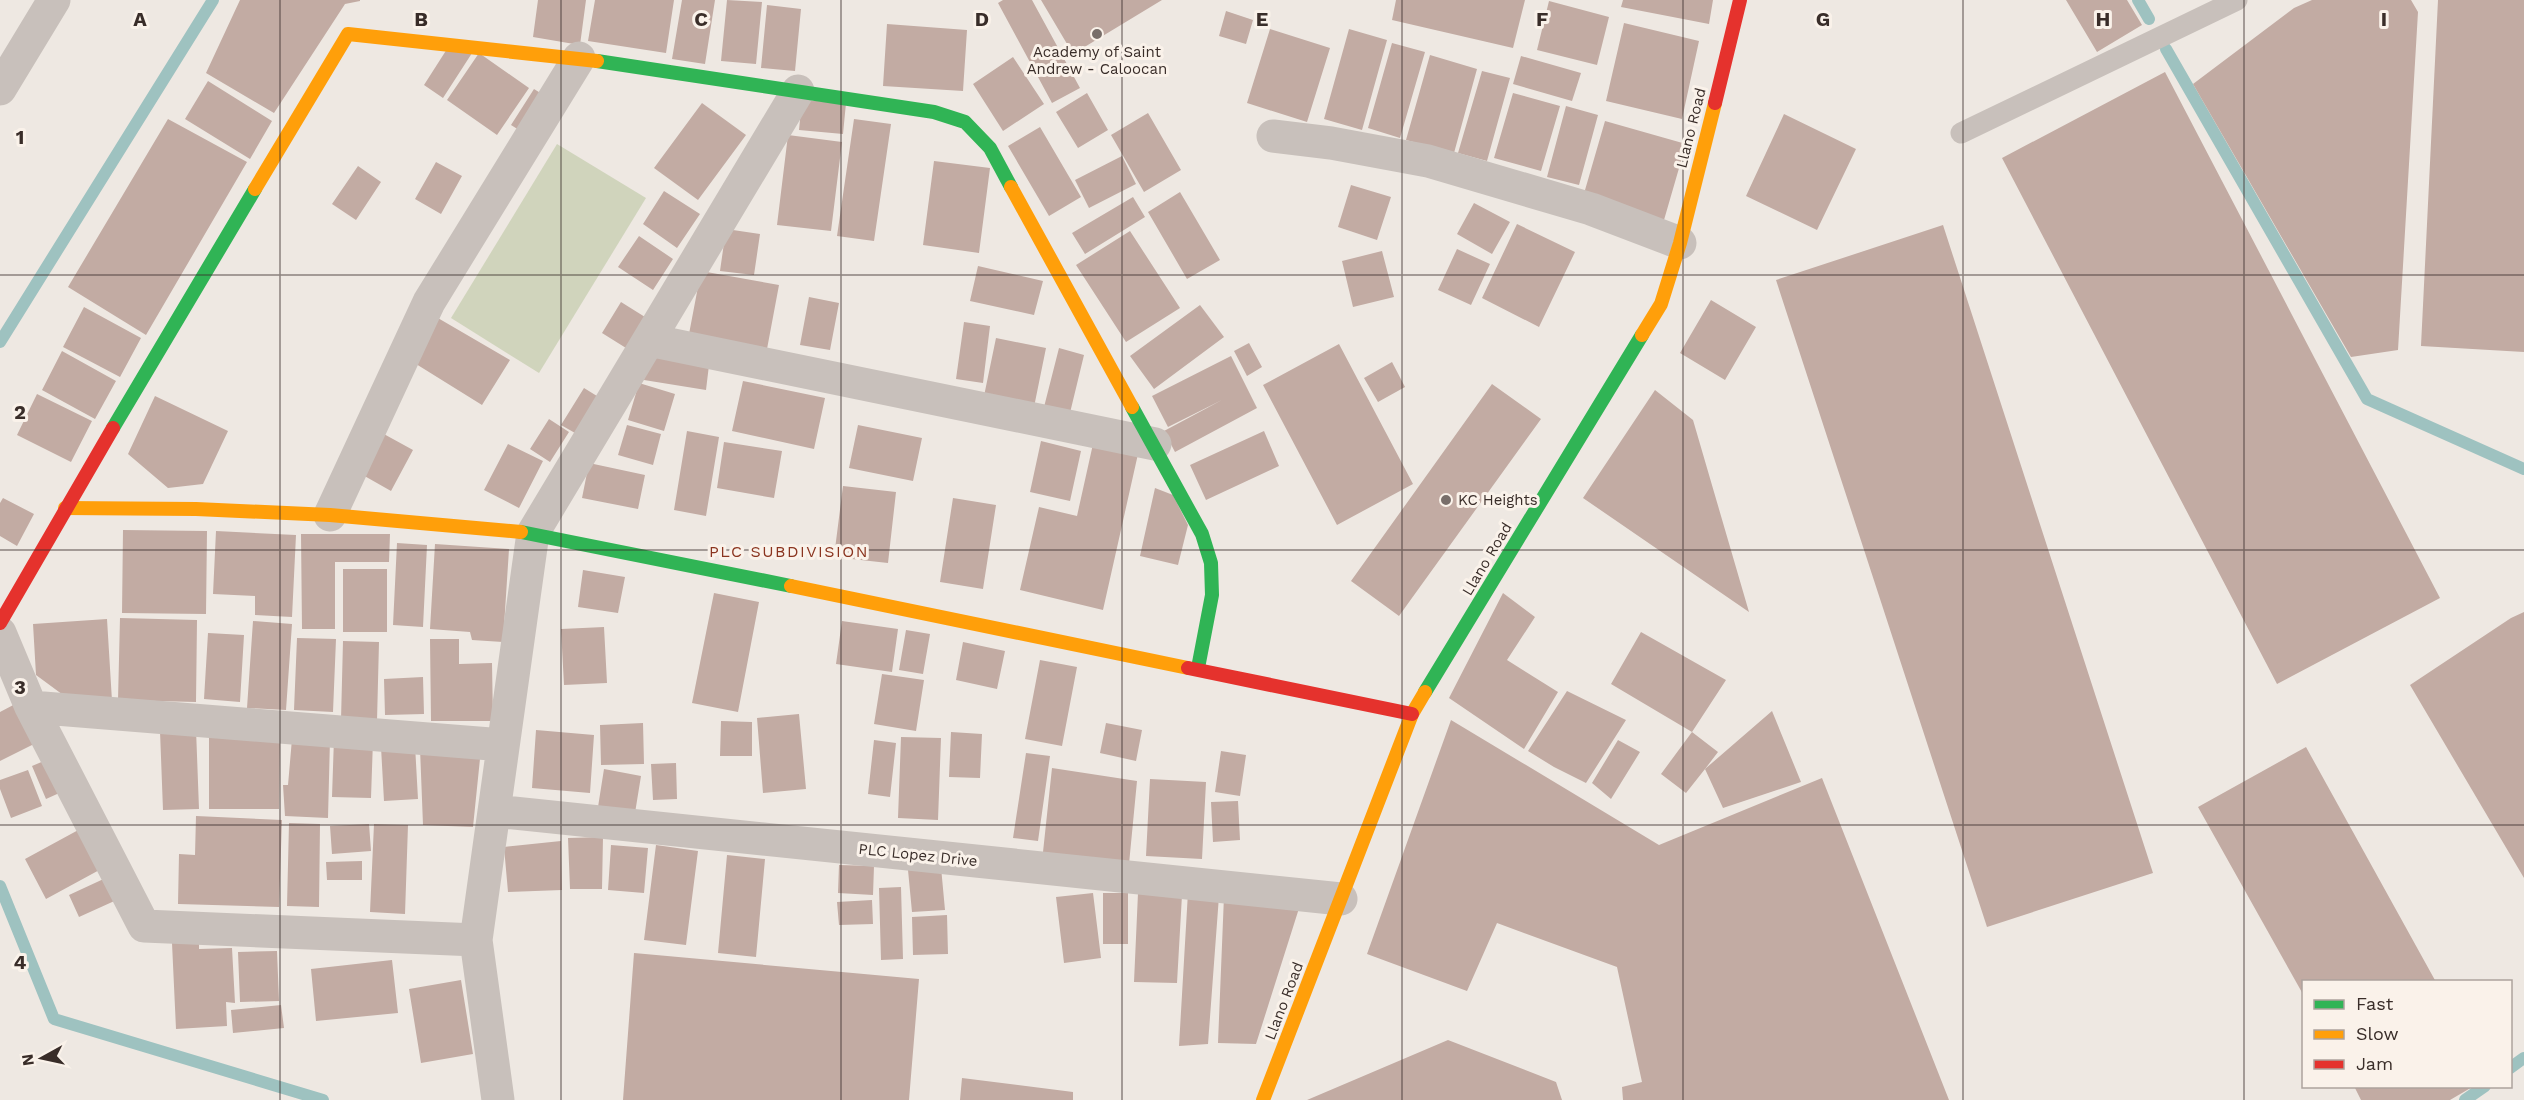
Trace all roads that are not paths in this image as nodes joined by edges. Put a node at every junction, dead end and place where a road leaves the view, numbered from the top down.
1 (54, 0) edge
2 (1740, 0) edge
3 (2237, 0) edge
4 (579, 58) junction
5 (0, 89) edge
6 (798, 91) junction
7 (1961, 133) dead end
8 (1273, 136) dead end
9 (1680, 243) junction
10 (649, 340) junction
11 (1155, 444) junction
12 (65, 508) junction
13 (330, 515) junction
14 (533, 533) junction
15 (0, 623) edge
16 (0, 633) edge
17 (1198, 668) junction
18 (31, 707) junction
19 (1412, 714) junction
20 (503, 745) junction
21 (494, 811) junction
22 (1341, 899) junction
23 (476, 940) junction
24 (498, 1100) edge
25 (1263, 1100) edge

1 - 5 street
2 - 9 street, Llano Road
3 - 7 lane
4 - 6 street
4 - 12 street
4 - 13 street
6 - 10 street
6 - 11 street
8 - 9 street
9 - 19 street, Llano Road
10 - 11 street
10 - 14 street
11 - 17 street
12 - 13 street
12 - 15 street
13 - 14 street
14 - 17 street
14 - 20 street
16 - 18 street
17 - 19 street
18 - 20 street
18 - 23 street
19 - 22 street, Llano Road
20 - 21 street
21 - 22 street, PLC Lopez Drive
21 - 23 street
22 - 25 street, Llano Road
23 - 24 street

